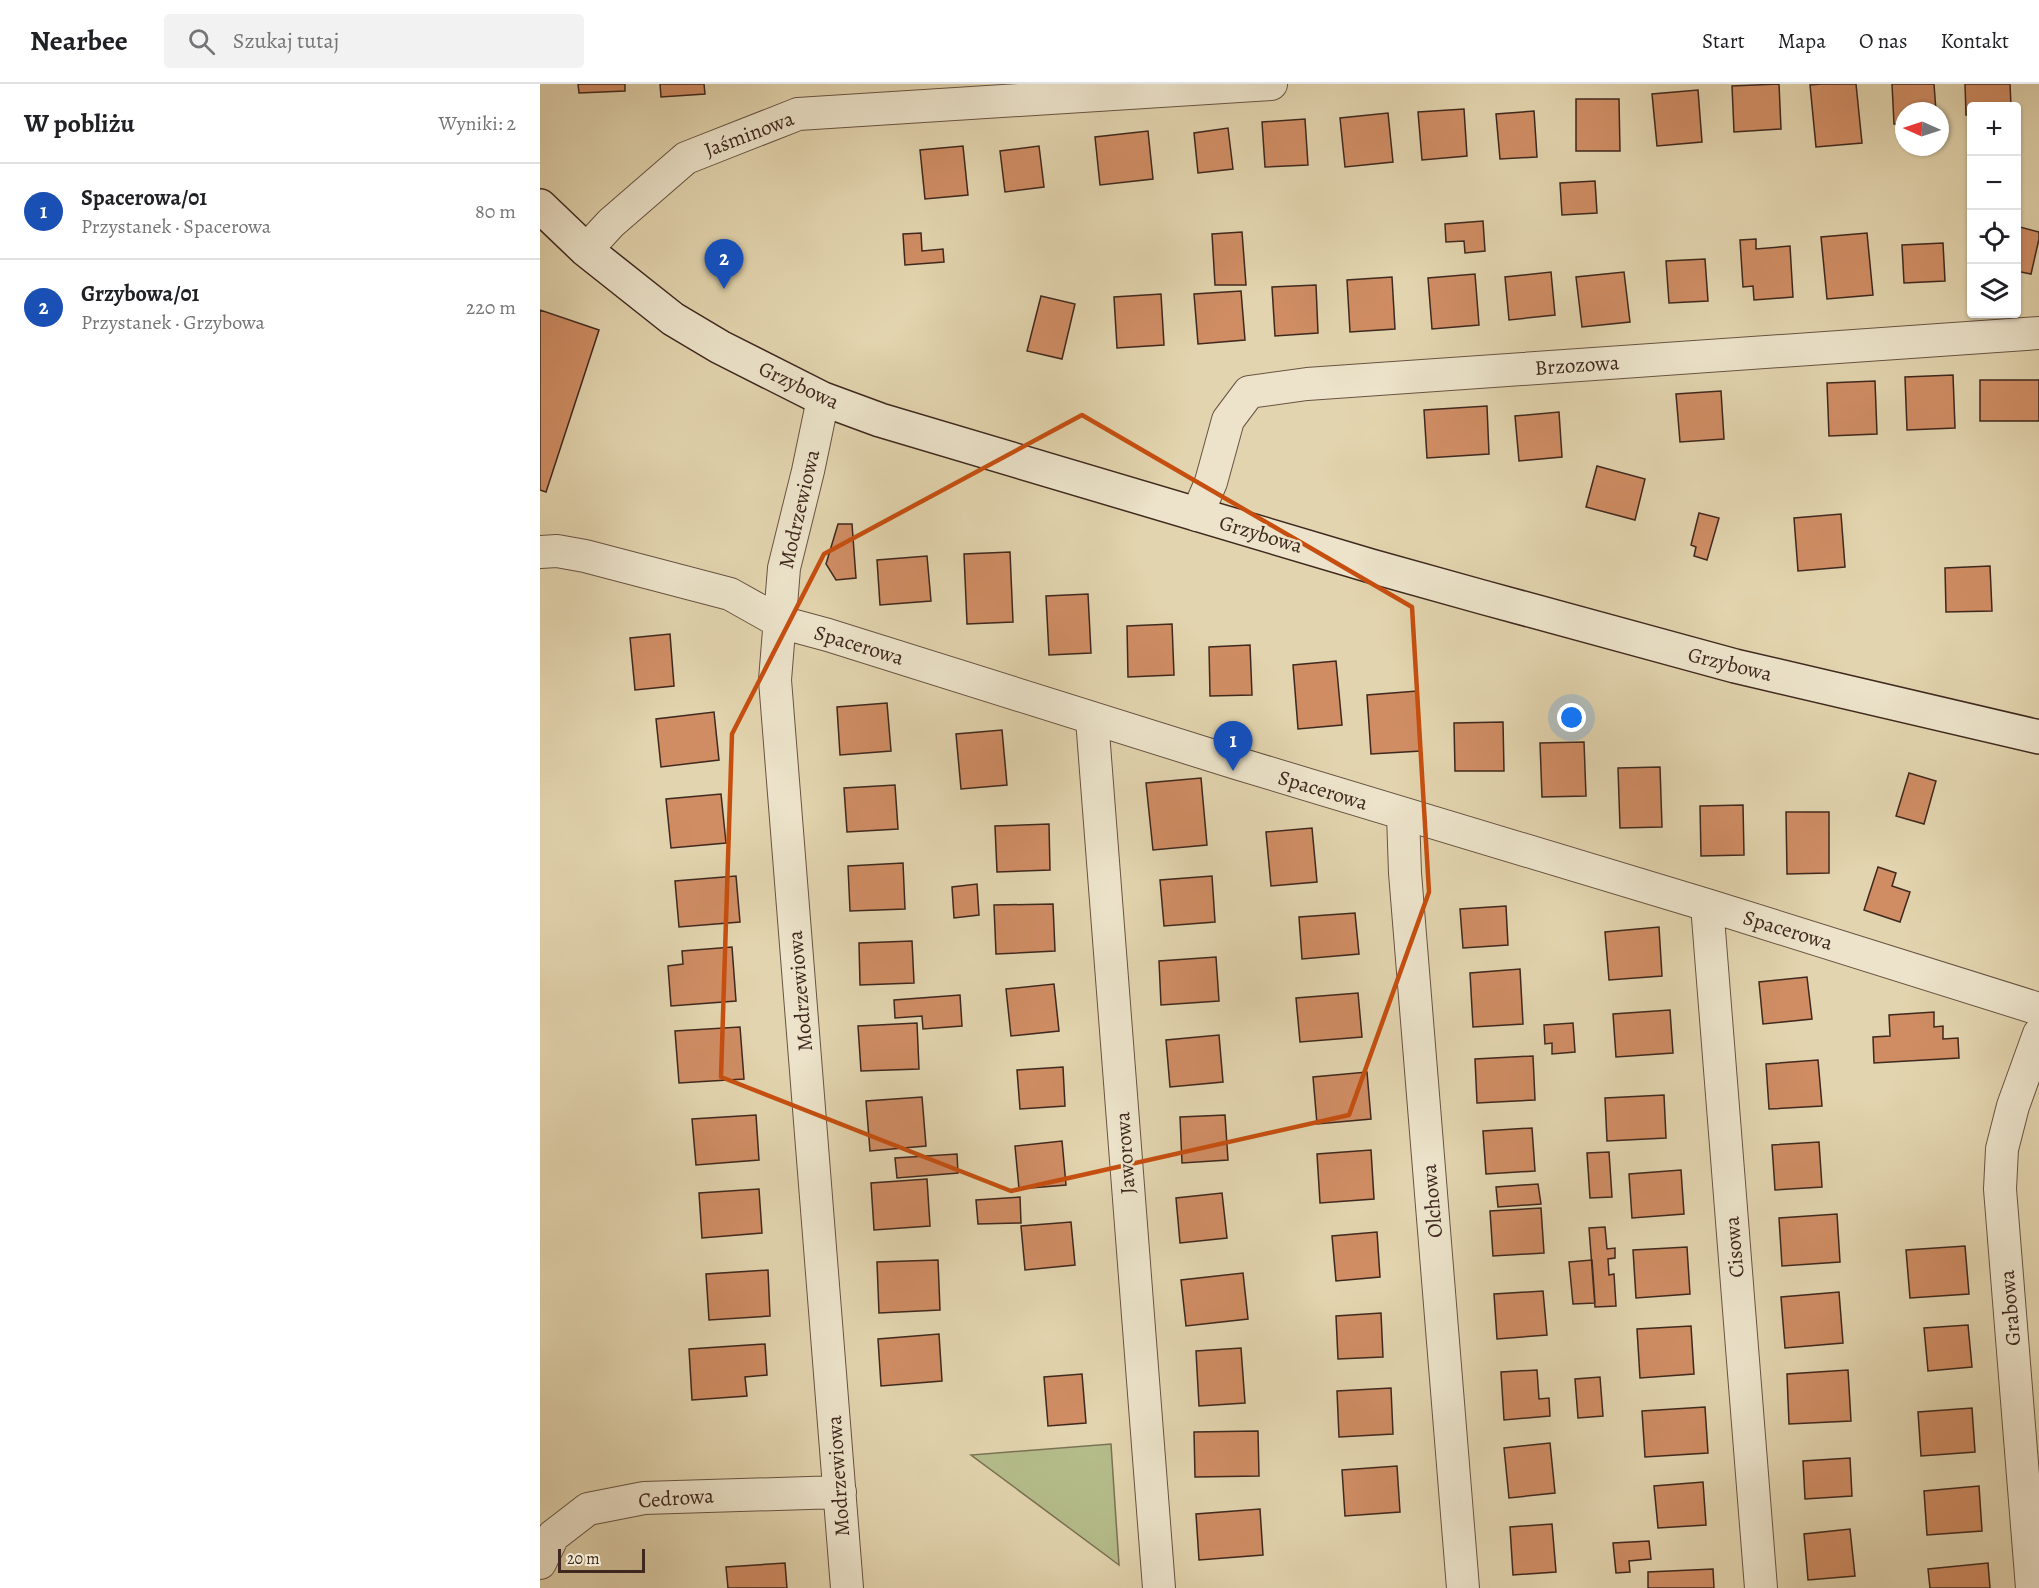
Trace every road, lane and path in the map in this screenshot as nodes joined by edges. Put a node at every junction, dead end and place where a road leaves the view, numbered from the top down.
1 (1271, 84) edge
2 (540, 206) edge
3 (586, 250) junction
4 (2039, 333) edge
5 (823, 399) junction
6 (1197, 515) junction
7 (540, 552) edge
8 (780, 622) junction
9 (1092, 719) junction
10 (2039, 737) edge
11 (1403, 815) junction
12 (1707, 905) junction
13 (2039, 1009) edge
14 (2039, 1034) edge
15 (840, 1492) junction
16 (540, 1563) edge
17 (847, 1588) edge
18 (1159, 1588) edge
19 (1463, 1588) edge
20 (1761, 1588) edge
21 (2032, 1588) edge

1 - 3 street, Jaśminowa
2 - 3 main road, Grzybowa
3 - 5 main road, Grzybowa
4 - 6 street, Brzozowa
5 - 6 main road, Grzybowa
5 - 8 street, Modrzewiowa
6 - 10 main road, Grzybowa
7 - 8 street, Spacerowa
8 - 9 street, Spacerowa
8 - 15 street, Modrzewiowa
9 - 11 street, Spacerowa
9 - 18 street, Jaworowa
11 - 12 street, Spacerowa
11 - 19 street, Olchowa
12 - 13 street, Spacerowa
12 - 20 street, Cisowa
14 - 21 street, Grabowa
15 - 16 street, Cedrowa
15 - 17 street, Modrzewiowa

